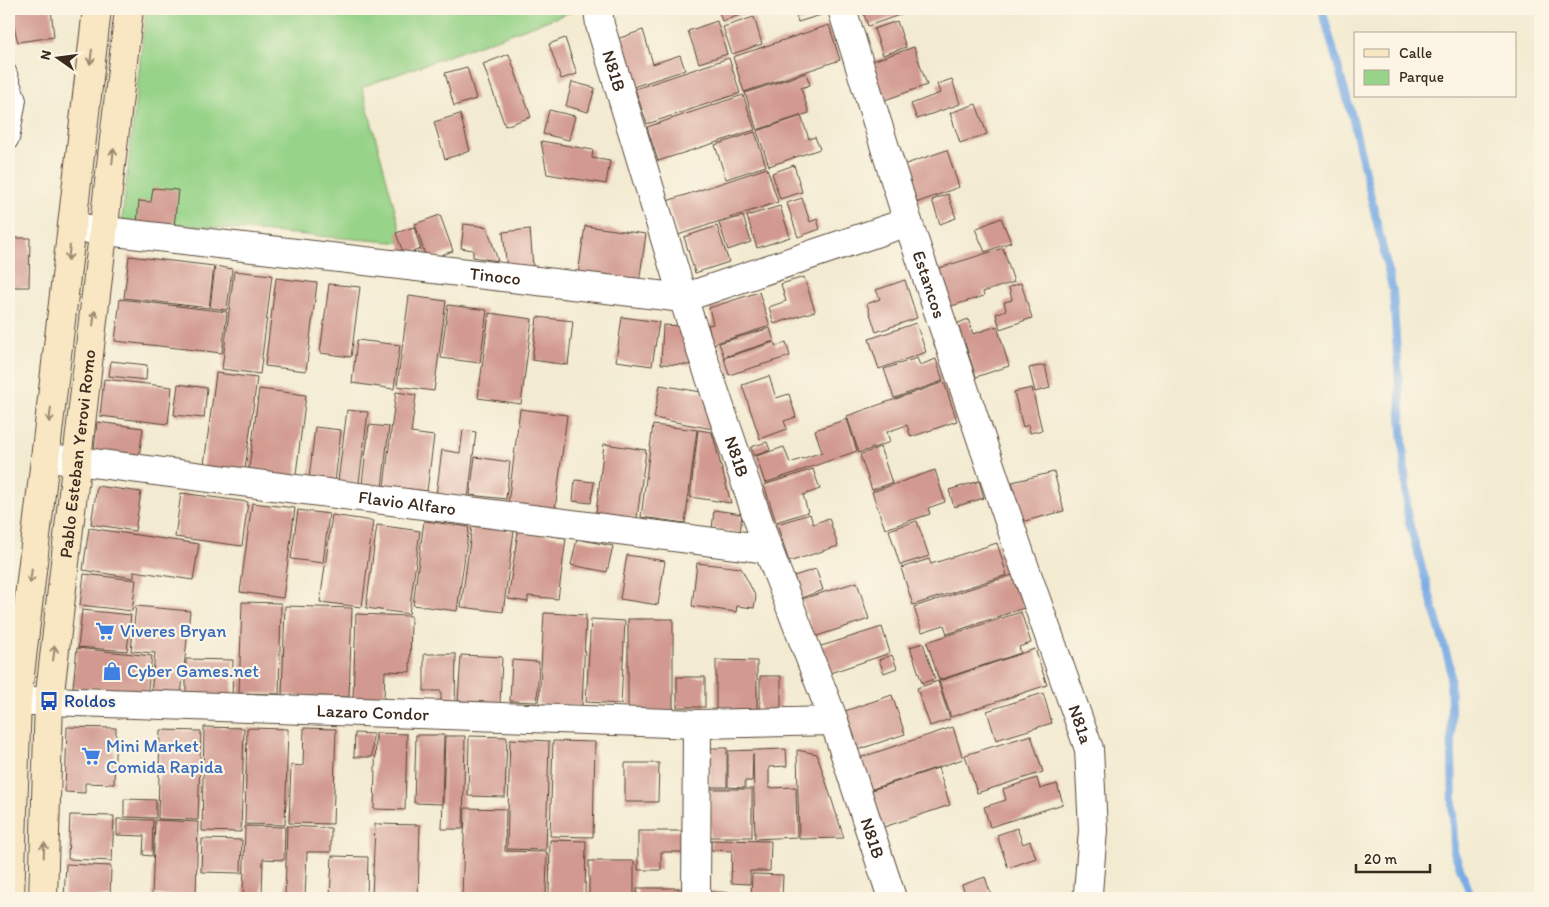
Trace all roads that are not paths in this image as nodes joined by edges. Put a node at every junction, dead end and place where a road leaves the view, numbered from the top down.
1 (97, 9) edge
2 (130, 9) edge
3 (598, 9) edge
4 (842, 9) edge
5 (9, 71) edge
6 (9, 144) edge
7 (908, 222) junction
8 (72, 227) junction
9 (104, 232) junction
10 (683, 298) junction
11 (45, 458) junction
12 (77, 461) junction
13 (768, 549) junction
14 (1021, 557) joint
15 (13, 701) edge
16 (49, 701) junction
17 (834, 721) junction
18 (697, 724) junction
19 (10, 898) edge
20 (43, 898) edge
21 (696, 898) edge
22 (892, 898) edge
23 (1086, 898) edge

1 -> 8 main road, Pablo Esteban Yerovi Romo
9 -> 2 main road, Pablo Esteban Yerovi Romo
3 - 10 street, N81B
4 - 7 street, Estancos
5 - 6 lane
7 - 10 street, Tinoco
7 - 14 street, Estancos
8 - 9 street, Tinoco
8 -> 11 main road, Pablo Esteban Yerovi Romo
9 - 10 street, Tinoco
12 -> 9 main road, Pablo Esteban Yerovi Romo
10 - 13 street, N81B
11 - 12 street, Flavio Alfaro
11 -> 15 main road, Pablo Esteban Yerovi Romo
12 - 13 street, Flavio Alfaro
16 -> 12 main road, Pablo Esteban Yerovi Romo
13 - 17 street, N81B
14 - 23 street, N81a
15 - 16 street, Lazaro Condor
15 - 19 main road, Pablo Esteban Yerovi Romo
16 - 18 street, Lazaro Condor
20 -> 16 main road, Pablo Esteban Yerovi Romo
17 - 18 street, Lazaro Condor
17 - 22 street, N81B
18 - 21 street

